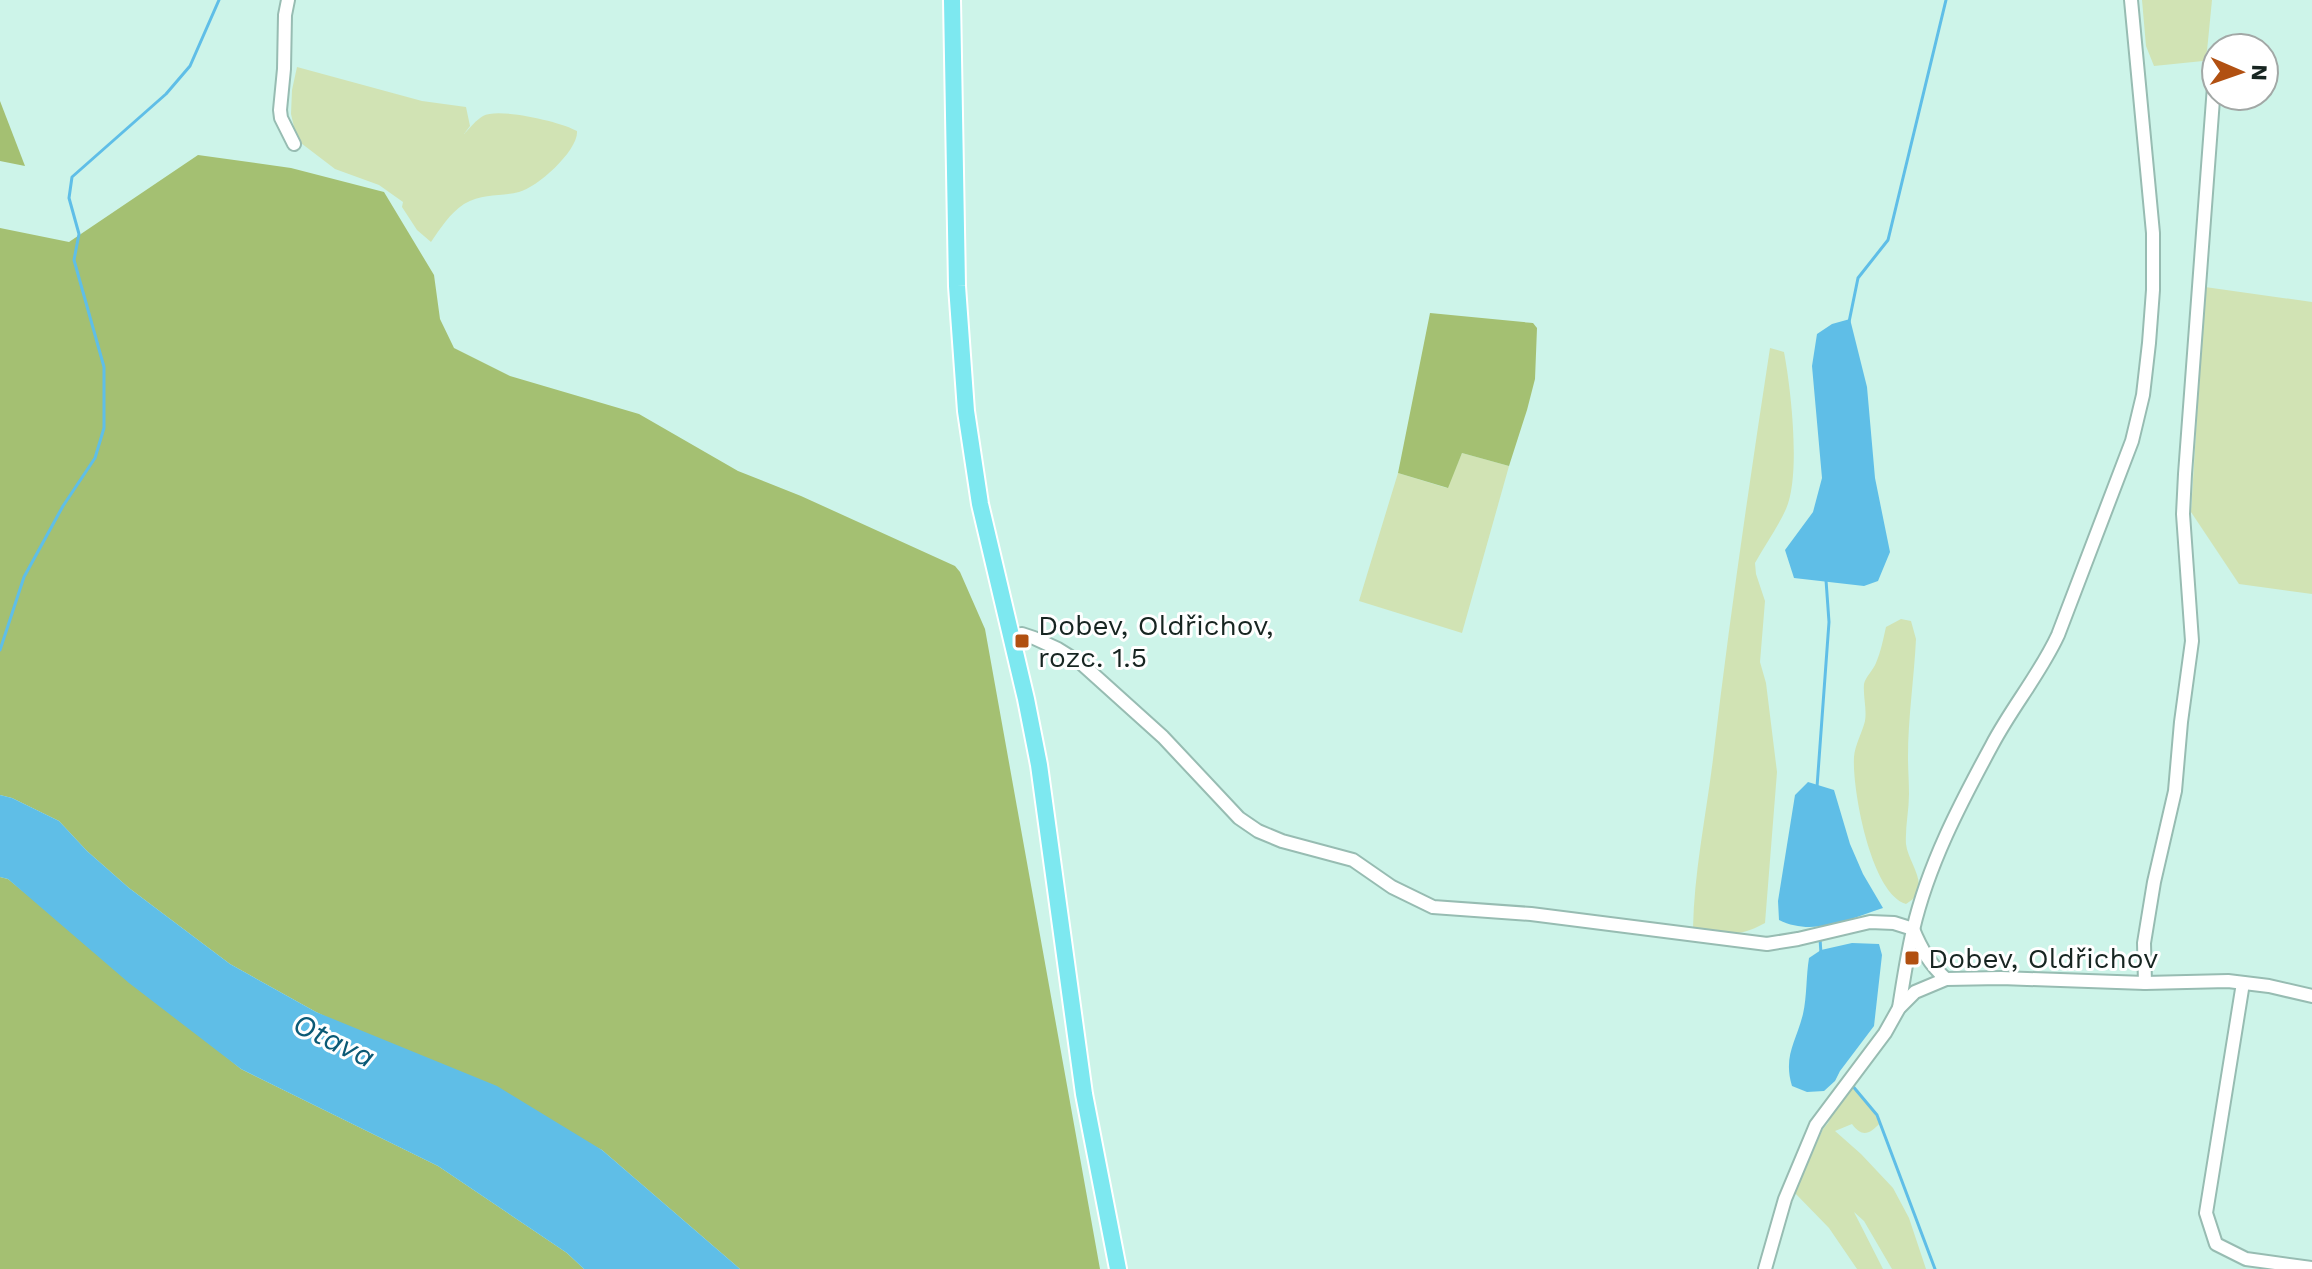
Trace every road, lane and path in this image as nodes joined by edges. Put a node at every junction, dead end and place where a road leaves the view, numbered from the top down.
1 (288, 0) edge
2 (952, 0) edge
3 (2131, 0) edge
4 (2212, 112) edge
5 (294, 144) dead end
6 (1012, 636) junction
7 (1913, 929) junction
8 (1946, 979) junction
9 (2145, 983) junction
10 (2243, 983) junction
11 (2312, 996) edge
12 (1899, 1008) junction
13 (2312, 1268) edge
14 (1118, 1269) edge
15 (1765, 1269) edge

1 - 5 street
2 - 6 main road
3 - 7 street
4 - 9 street
6 - 7 street
6 - 14 main road
7 - 8 street
7 - 12 street
8 - 9 street
8 - 12 street
9 - 10 street
10 - 11 street
10 - 13 street
12 - 15 street

